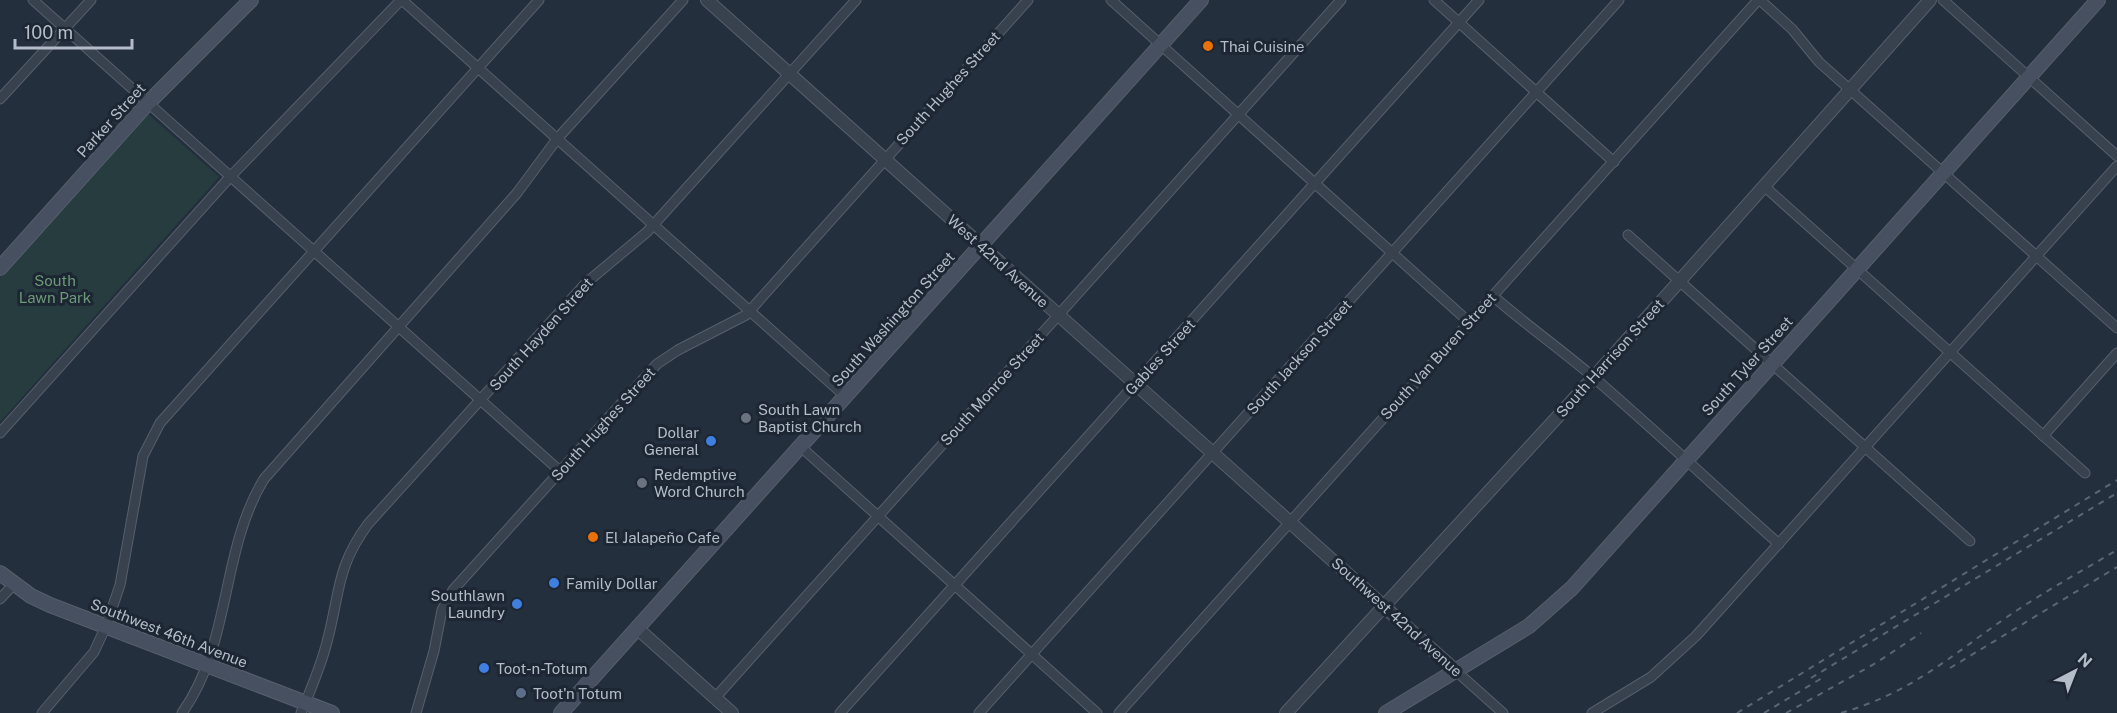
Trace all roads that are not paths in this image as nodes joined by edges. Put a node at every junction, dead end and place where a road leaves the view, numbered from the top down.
1 (33, 0) edge
2 (91, 0) edge
3 (251, 0) edge
4 (402, 0) edge
5 (539, 0) edge
6 (683, 0) edge
7 (708, 0) edge
8 (856, 0) edge
9 (1028, 0) edge
10 (1112, 0) edge
11 (1201, 0) edge
12 (1341, 0) edge
13 (1434, 0) edge
14 (1479, 0) edge
15 (1619, 0) edge
16 (1759, 0) edge
17 (1930, 0) edge
18 (1942, 0) edge
19 (2098, 0) edge
20 (1459, 23) junction
21 (64, 28) junction
22 (1160, 45) junction
23 (478, 68) junction
24 (790, 74) junction
25 (2029, 78) junction
26 (1850, 90) junction
27 (1536, 92) junction
28 (0, 99) edge
29 (148, 103) junction
30 (1238, 115) junction
31 (558, 139) junction
32 (2117, 156) edge
33 (885, 159) junction
34 (1614, 162) junction
35 (2117, 166) edge
36 (1943, 173) junction
37 (230, 177) junction
38 (1314, 183) junction
39 (1764, 186) junction
40 (653, 225) junction
41 (1628, 235) dead end
42 (980, 246) junction
43 (314, 250) junction
44 (1391, 253) junction
45 (2036, 256) junction
46 (0, 268) edge
47 (1857, 268) junction
48 (1679, 281) junction
49 (1493, 296) junction
50 (749, 311) junction
51 (1058, 315) junction
52 (1469, 322) junction
53 (398, 326) junction
54 (2117, 328) edge
55 (1950, 353) junction
56 (2117, 353) edge
57 (1771, 364) junction
58 (1594, 377) junction
59 (1136, 384) junction
60 (846, 397) junction
61 (481, 400) junction
62 (0, 433) edge
63 (2043, 436) junction
64 (801, 447) junction
65 (1865, 448) junction
66 (1213, 453) junction
67 (1686, 460) junction
68 (560, 471) junction
69 (2085, 473) dead end
70 (878, 516) junction
71 (1290, 522) junction
72 (1970, 541) dead end
73 (1779, 544) junction
74 (0, 573) edge
75 (14, 584) junction
76 (955, 585) junction
77 (0, 599) edge
78 (1383, 605) junction
79 (106, 626) junction
80 (638, 629) junction
81 (1032, 654) junction
82 (206, 665) junction
83 (1456, 670) junction
84 (715, 698) junction
85 (303, 708) edge
86 (567, 711) edge
87 (42, 713) edge
88 (182, 713) edge
89 (332, 713) edge
90 (416, 713) edge
91 (732, 713) edge
92 (840, 713) edge
93 (979, 713) edge
94 (1097, 713) edge
95 (1119, 713) edge
96 (1286, 713) edge
97 (1386, 713) edge
98 (1503, 713) edge
99 (1592, 713) edge

1 - 21 street
2 - 21 street
3 - 29 main road, Parker Street
4 - 23 street
4 - 37 street
5 - 23 street
6 - 31 street
7 - 24 street, West 42nd Avenue
8 - 24 street, South Hayden Street
9 - 33 street, South Hughes Street
10 - 22 street
11 - 22 main road, South Washington Street
12 - 30 street, South Monroe Street
13 - 20 street
14 - 20 street, Gables Street
15 - 27 street, South Jackson Street
16 - 26 street
16 - 34 street, South Van Buren Street
17 - 26 street, South Harrison Street
18 - 25 street
19 - 25 main road, South Tyler Street
20 - 27 street
20 - 38 street, Gables Street
21 - 28 street
21 - 29 street
22 - 30 street
22 - 42 main road, South Washington Street
23 - 31 street
23 - 43 street
24 - 33 street, West 42nd Avenue
24 - 40 street, South Hayden Street
25 - 32 street
25 - 36 main road, South Tyler Street
26 - 36 street
26 - 39 street, South Harrison Street
27 - 34 street
27 - 44 street, South Jackson Street
29 - 37 street
29 - 46 main road, Parker Street
30 - 38 street
30 - 51 street, South Monroe Street
31 - 40 street
31 - 53 street
33 - 42 street, West 42nd Avenue
33 - 50 street, South Hughes Street
34 - 49 street, South Van Buren Street
35 - 45 street
36 - 45 street
36 - 47 main road, South Tyler Street
37 - 43 street
37 - 62 street
38 - 44 street
38 - 59 street, Gables Street
39 - 47 street
39 - 48 street, South Harrison Street
40 - 50 street
40 - 61 street, South Hayden Street
41 - 48 street
42 - 51 street, West 42nd Avenue
42 - 60 main road, South Washington Street
43 - 53 street
43 - 79 street
44 - 52 street
44 - 66 street, South Jackson Street
45 - 54 street
45 - 55 street
47 - 55 street
47 - 57 main road, South Tyler Street
48 - 57 street
48 - 58 street, South Harrison Street
49 - 52 street, South Van Buren Street
49 - 58 street
50 - 60 street
50 - 68 street, South Hughes Street
51 - 59 street, West 42nd Avenue
51 - 70 street, South Monroe Street
52 - 71 street, South Van Buren Street
53 - 61 street
53 - 82 street
55 - 63 street
55 - 65 street
56 - 63 street
57 - 65 street
57 - 67 main road, South Tyler Street
58 - 67 street
58 - 78 street, South Harrison Street
59 - 66 street, West 42nd Avenue
59 - 76 street, Gables Street
60 - 64 main road, South Washington Street
61 - 68 street
61 - 85 street, South Hayden Street
63 - 69 street
64 - 70 street
64 - 80 main road, South Washington Street
65 - 72 street
65 - 73 street
66 - 71 street, West 42nd Avenue
66 - 81 street, South Jackson Street
67 - 73 street
67 - 83 main road, South Tyler Street
68 - 90 street, South Hughes Street
70 - 76 street
70 - 84 street, South Monroe Street
71 - 78 street, Southwest 42nd Avenue
71 - 95 street, South Van Buren Street
73 - 99 street
74 - 75 main road, Southwest 46th Avenue
75 - 77 street
75 - 79 main road, Southwest 46th Avenue
76 - 81 street
76 - 92 street, Gables Street
78 - 83 street, Southwest 42nd Avenue
78 - 96 street, South Harrison Street
79 - 82 main road, Southwest 46th Avenue
79 - 87 street
80 - 84 street
80 - 86 main road, South Washington Street
81 - 93 street, South Jackson Street
81 - 94 street
82 - 85 main road, Southwest 46th Avenue
82 - 88 street
83 - 97 main road, South Tyler Street
83 - 98 street, Southwest 42nd Avenue
84 - 91 street
85 - 89 main road, Southwest 46th Avenue

